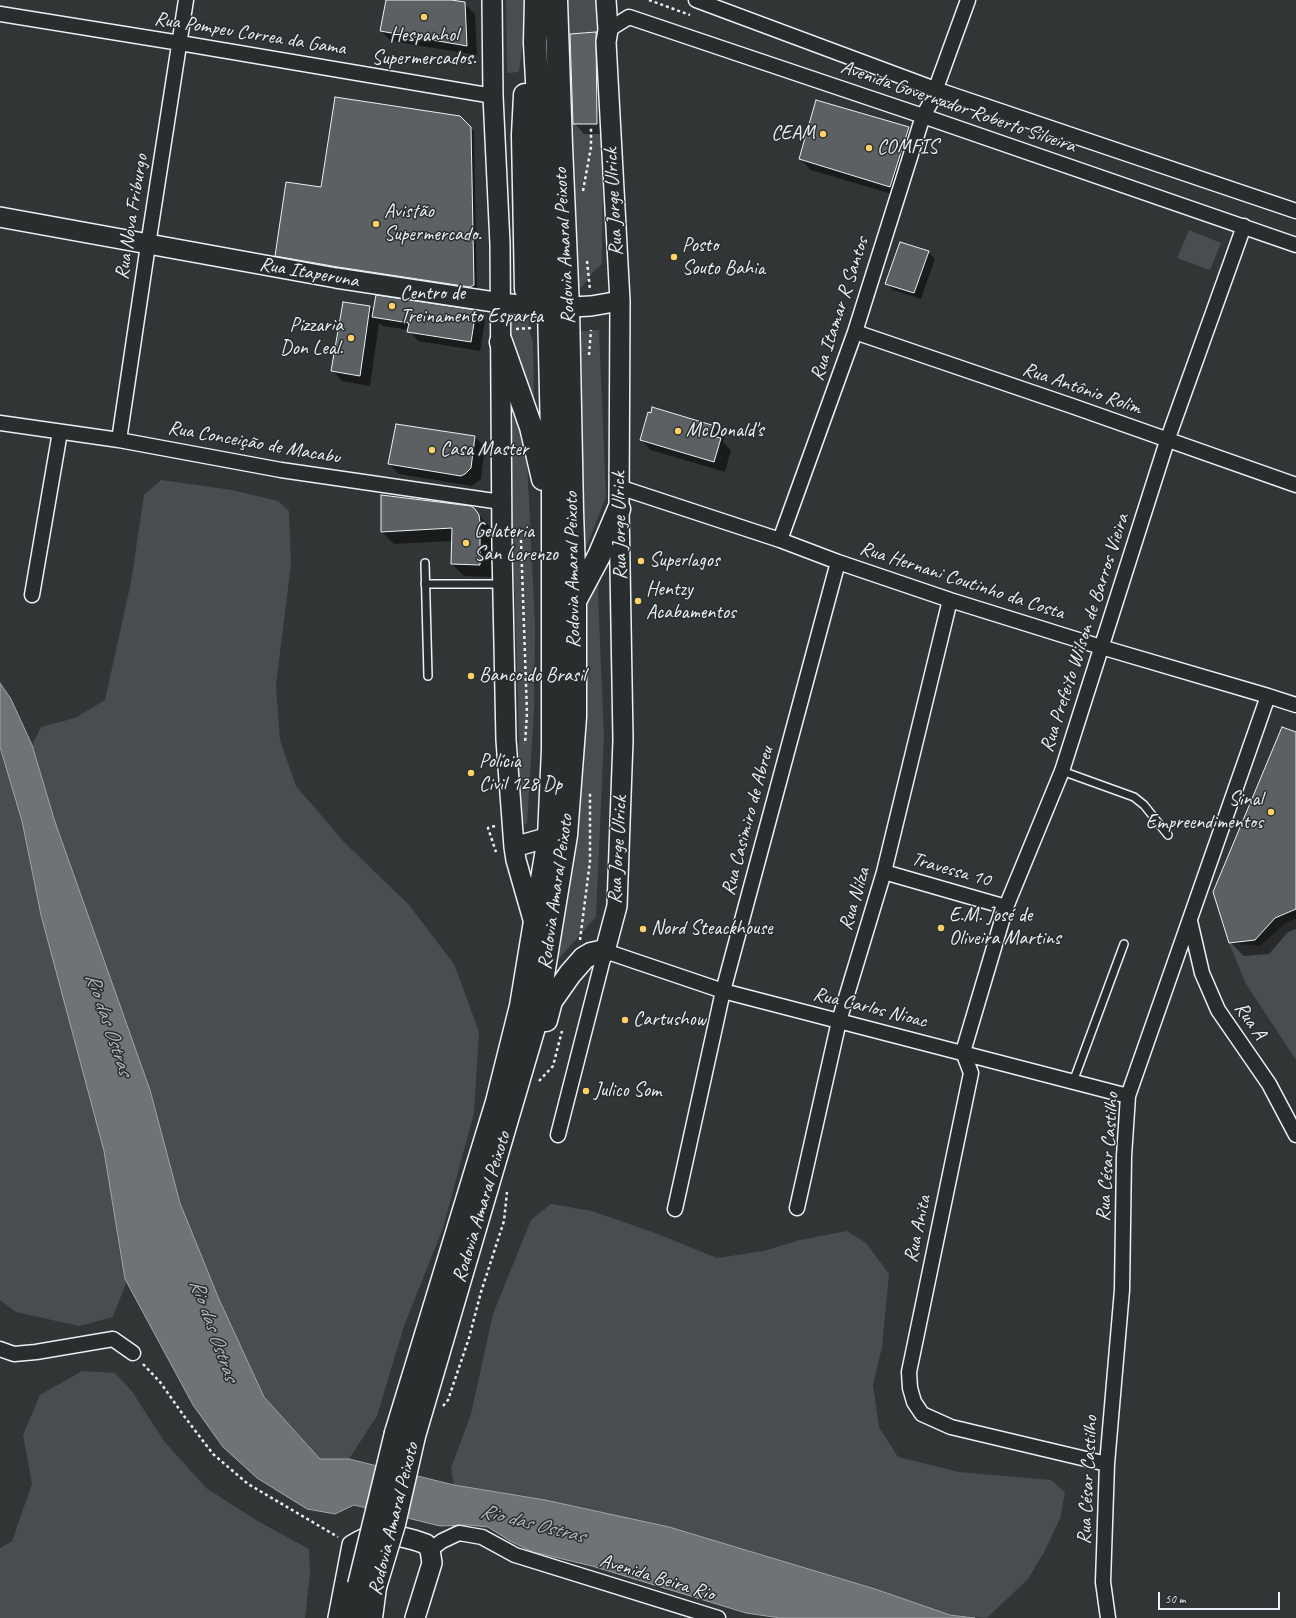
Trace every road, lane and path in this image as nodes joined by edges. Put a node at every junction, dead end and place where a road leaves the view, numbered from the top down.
1 (186, 0) edge
2 (492, 0) edge
3 (536, 0) edge
4 (556, 0) edge
5 (606, 0) edge
6 (696, 0) edge
7 (968, 0) edge
8 (0, 14) edge
9 (608, 30) junction
10 (180, 43) junction
11 (935, 89) junction
12 (493, 96) junction
13 (923, 116) junction
14 (1296, 211) edge
15 (0, 217) edge
16 (1244, 226) junction
17 (148, 245) junction
18 (1296, 245) edge
19 (620, 301) junction
20 (501, 303) junction
21 (559, 308) junction
22 (855, 332) junction
23 (501, 342) junction
24 (0, 423) edge
25 (60, 432) junction
26 (119, 440) junction
27 (1167, 441) junction
28 (1296, 485) edge
29 (619, 487) junction
30 (501, 502) junction
31 (619, 509) junction
32 (553, 536) junction
33 (780, 540) junction
34 (838, 562) junction
35 (425, 563) dead end
36 (425, 584) junction
37 (503, 584) junction
38 (32, 595) dead end
39 (575, 600) junction
40 (950, 600) junction
41 (1101, 647) junction
42 (428, 676) dead end
43 (1268, 696) junction
44 (1296, 705) edge
45 (1062, 771) junction
46 (1168, 835) dead end
47 (549, 837) junction
48 (514, 847) junction
49 (884, 872) junction
50 (1006, 907) junction
51 (1190, 921) junction
52 (534, 924) junction
53 (1124, 944) dead end
54 (605, 951) junction
55 (723, 991) junction
56 (839, 1021) junction
57 (963, 1052) junction
58 (520, 1080) junction
59 (1073, 1082) junction
60 (1128, 1096) junction
61 (558, 1135) dead end
62 (1296, 1135) edge
63 (797, 1208) dead end
64 (674, 1209) dead end
65 (0, 1349) edge
66 (133, 1353) joint
67 (405, 1435) junction
68 (1107, 1464) junction
69 (352, 1545) junction
70 (430, 1550) junction
71 (367, 1586) junction
72 (338, 1618) edge
73 (353, 1618) edge
74 (371, 1618) edge
75 (415, 1618) edge
76 (718, 1618) edge
77 (1108, 1618) edge

1 - 10 street, Rua Nova Friburgo
2 - 12 main road
3 - 21 highway
4 - 21 highway, Rodovia Amaral Peixoto
5 - 9 main road, Rua Jorge Ulrick
6 - 11 street, Avenida Governador Roberto Silveira
7 - 11 street, Rua Itamar R Santos
8 - 10 street, Rua Pompeu Correa da Gama
9 - 13 street, Avenida Governador Roberto Silveira
9 - 19 main road, Rua Jorge Ulrick
10 - 12 street, Rua Pompeu Correa da Gama
10 - 17 street, Rua Nova Friburgo
11 - 13 street, Rua Itamar R Santos
11 - 14 street, Avenida Governador Roberto Silveira
12 - 20 main road
13 - 16 street, Avenida Governador Roberto Silveira
13 - 22 street, Rua Itamar R Santos
15 - 17 main road, Rua Itaperuna
16 - 18 street, Avenida Governador Roberto Silveira
16 - 27 street, Rua Prefeito Wilson de Barros Vieira
17 - 20 main road, Rua Itaperuna
17 - 26 street, Rua Nova Friburgo
19 - 21 main road, Rua Itaperuna
19 - 29 main road, Rua Jorge Ulrick
20 - 21 main road, Rua Itaperuna
20 - 23 main road
21 - 32 highway, Rodovia Amaral Peixoto
21 - 39 highway, Rodovia Amaral Peixoto
22 - 27 street, Rua Antônio Rolim
22 - 33 street, Rua Itamar R Santos
23 - 30 main road
23 - 32 highway
24 - 25 street, Rua Conceição de Macabu
25 - 26 street, Rua Conceição de Macabu
25 - 38 street
26 - 30 street, Rua Conceição de Macabu
27 - 28 street, Rua Antônio Rolim
27 - 41 street, Rua Prefeito Wilson de Barros Vieira
29 - 31 main road, Rua Jorge Ulrick
29 - 33 street, Rua Hernani Coutinho da Costa
30 - 37 main road
31 - 39 highway
31 - 54 main road, Rua Jorge Ulrick
32 - 47 highway, Rodovia Amaral Peixoto
33 - 34 street, Rua Hernani Coutinho da Costa
34 - 40 street, Rua Hernani Coutinho da Costa
34 - 55 street, Rua Casimiro de Abreu
35 - 36 lane
36 - 37 lane
36 - 42 lane
37 - 48 main road
39 - 58 highway, Rodovia Amaral Peixoto
40 - 41 street, Rua Hernani Coutinho da Costa
40 - 49 street, Rua Nilza
41 - 43 street, Rua Hernani Coutinho da Costa
41 - 45 street, Rua Prefeito Wilson de Barros Vieira
43 - 44 street, Rua Hernani Coutinho da Costa
43 - 51 street, Rua César Castilho
45 - 46 lane
45 - 50 street, Rua Prefeito Wilson de Barros Vieira
47 - 48 main road
47 - 52 highway, Rodovia Amaral Peixoto
48 - 52 main road
49 - 50 street, Travessa 10
49 - 56 street, Rua Nilza
50 - 57 street, Rua Prefeito Wilson de Barros Vieira
51 - 60 street, Rua César Castilho
51 - 62 street, Rua A
52 - 67 highway, Rodovia Amaral Peixoto
53 - 59 lane
54 - 55 street, Rua Carlos Nioac
54 - 58 highway
54 - 61 street, Rua Jorge Ulrick
55 - 56 street, Rua Carlos Nioac
55 - 64 street, Rua Casimiro de Abreu
56 - 57 street, Rua Carlos Nioac
56 - 63 street, Rua Nilza
57 - 59 street, Rua Carlos Nioac
57 - 68 street, Rua Anita
58 - 67 highway, Rodovia Amaral Peixoto
59 - 60 street, Rua Carlos Nioac
60 - 68 street, Rua César Castilho
65 - 66 street
66 - 69 path
67 - 71 highway, Rodovia Amaral Peixoto, bridge
68 - 77 street, Rua César Castilho
69 - 70 main road
69 - 72 main road
70 - 75 main road
70 - 76 street, Avenida Beira Rio
71 - 73 highway, Rodovia Amaral Peixoto
71 - 74 highway, Rodovia Amaral Peixoto

